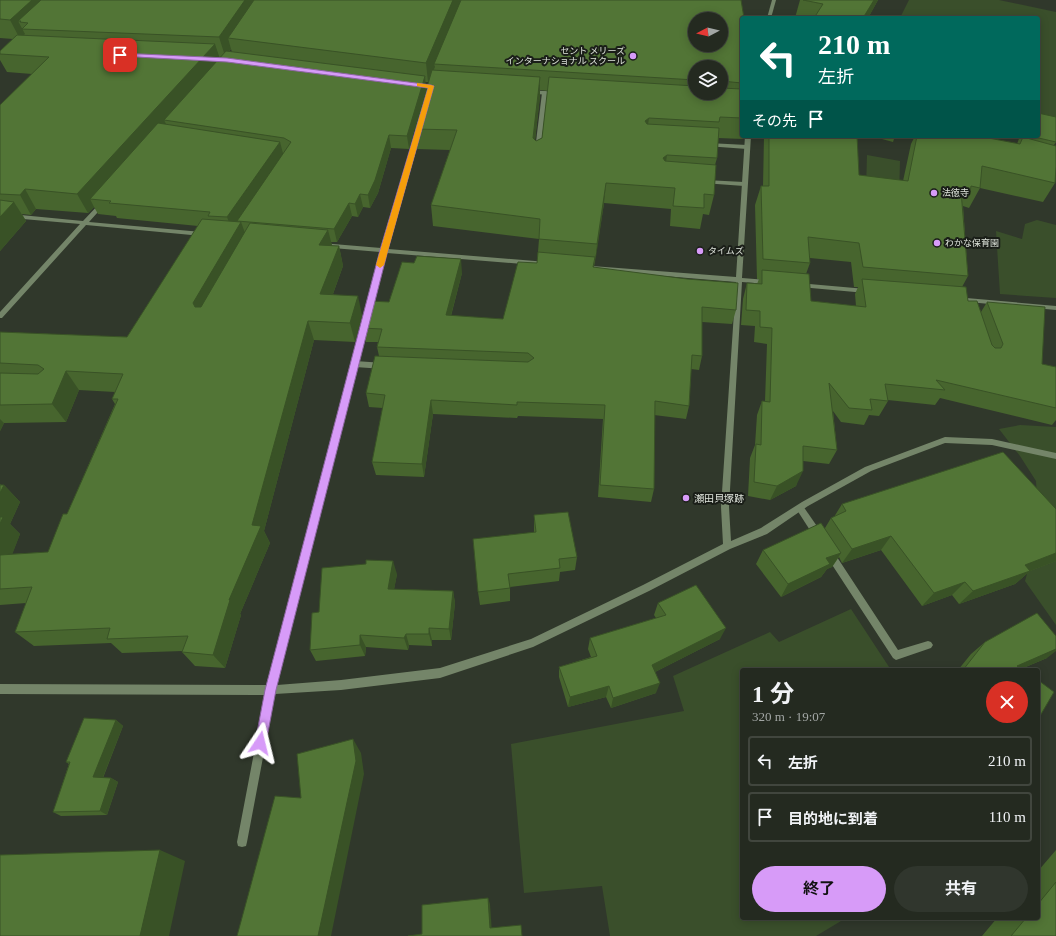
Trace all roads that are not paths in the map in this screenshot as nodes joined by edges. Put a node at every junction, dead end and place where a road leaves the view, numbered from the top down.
1 (774, 0) edge
2 (770, 16) edge
3 (522, 92) edge
4 (545, 93) junction
5 (561, 94) edge
6 (421, 124) edge
7 (748, 138) edge
8 (700, 144) edge
9 (747, 147) junction
10 (537, 158) edge
11 (700, 182) edge
12 (744, 184) junction
13 (109, 197) edge
14 (0, 215) edge
15 (86, 223) junction
16 (212, 235) edge
17 (315, 244) edge
18 (384, 250) junction
19 (557, 265) edge
20 (581, 267) edge
21 (738, 280) junction
22 (777, 283) edge
23 (793, 285) edge
24 (872, 292) edge
25 (951, 299) edge
26 (966, 300) junction
27 (969, 308) edge
28 (1056, 308) edge
29 (0, 316) edge
30 (355, 364) junction
31 (394, 366) edge
32 (1056, 456) edge
33 (800, 508) junction
34 (727, 546) junction
35 (928, 645) dead end
36 (0, 689) edge
37 (271, 690) junction
38 (242, 842) dead end

1 - 2 street
3 - 4 street
4 - 5 street
4 - 10 street
6 - 18 street
7 - 9 street
8 - 9 street
9 - 12 street
11 - 12 street
12 - 21 street
13 - 15 street
14 - 15 street
15 - 16 street
15 - 29 street
17 - 18 street
18 - 19 street
18 - 30 street
20 - 21 street
21 - 22 street
21 - 34 street
23 - 24 street
25 - 26 street
26 - 27 street
26 - 28 street
30 - 31 street
30 - 37 street
32 - 33 street
33 - 34 street
33 - 35 street
34 - 37 street
36 - 37 street
37 - 38 street

